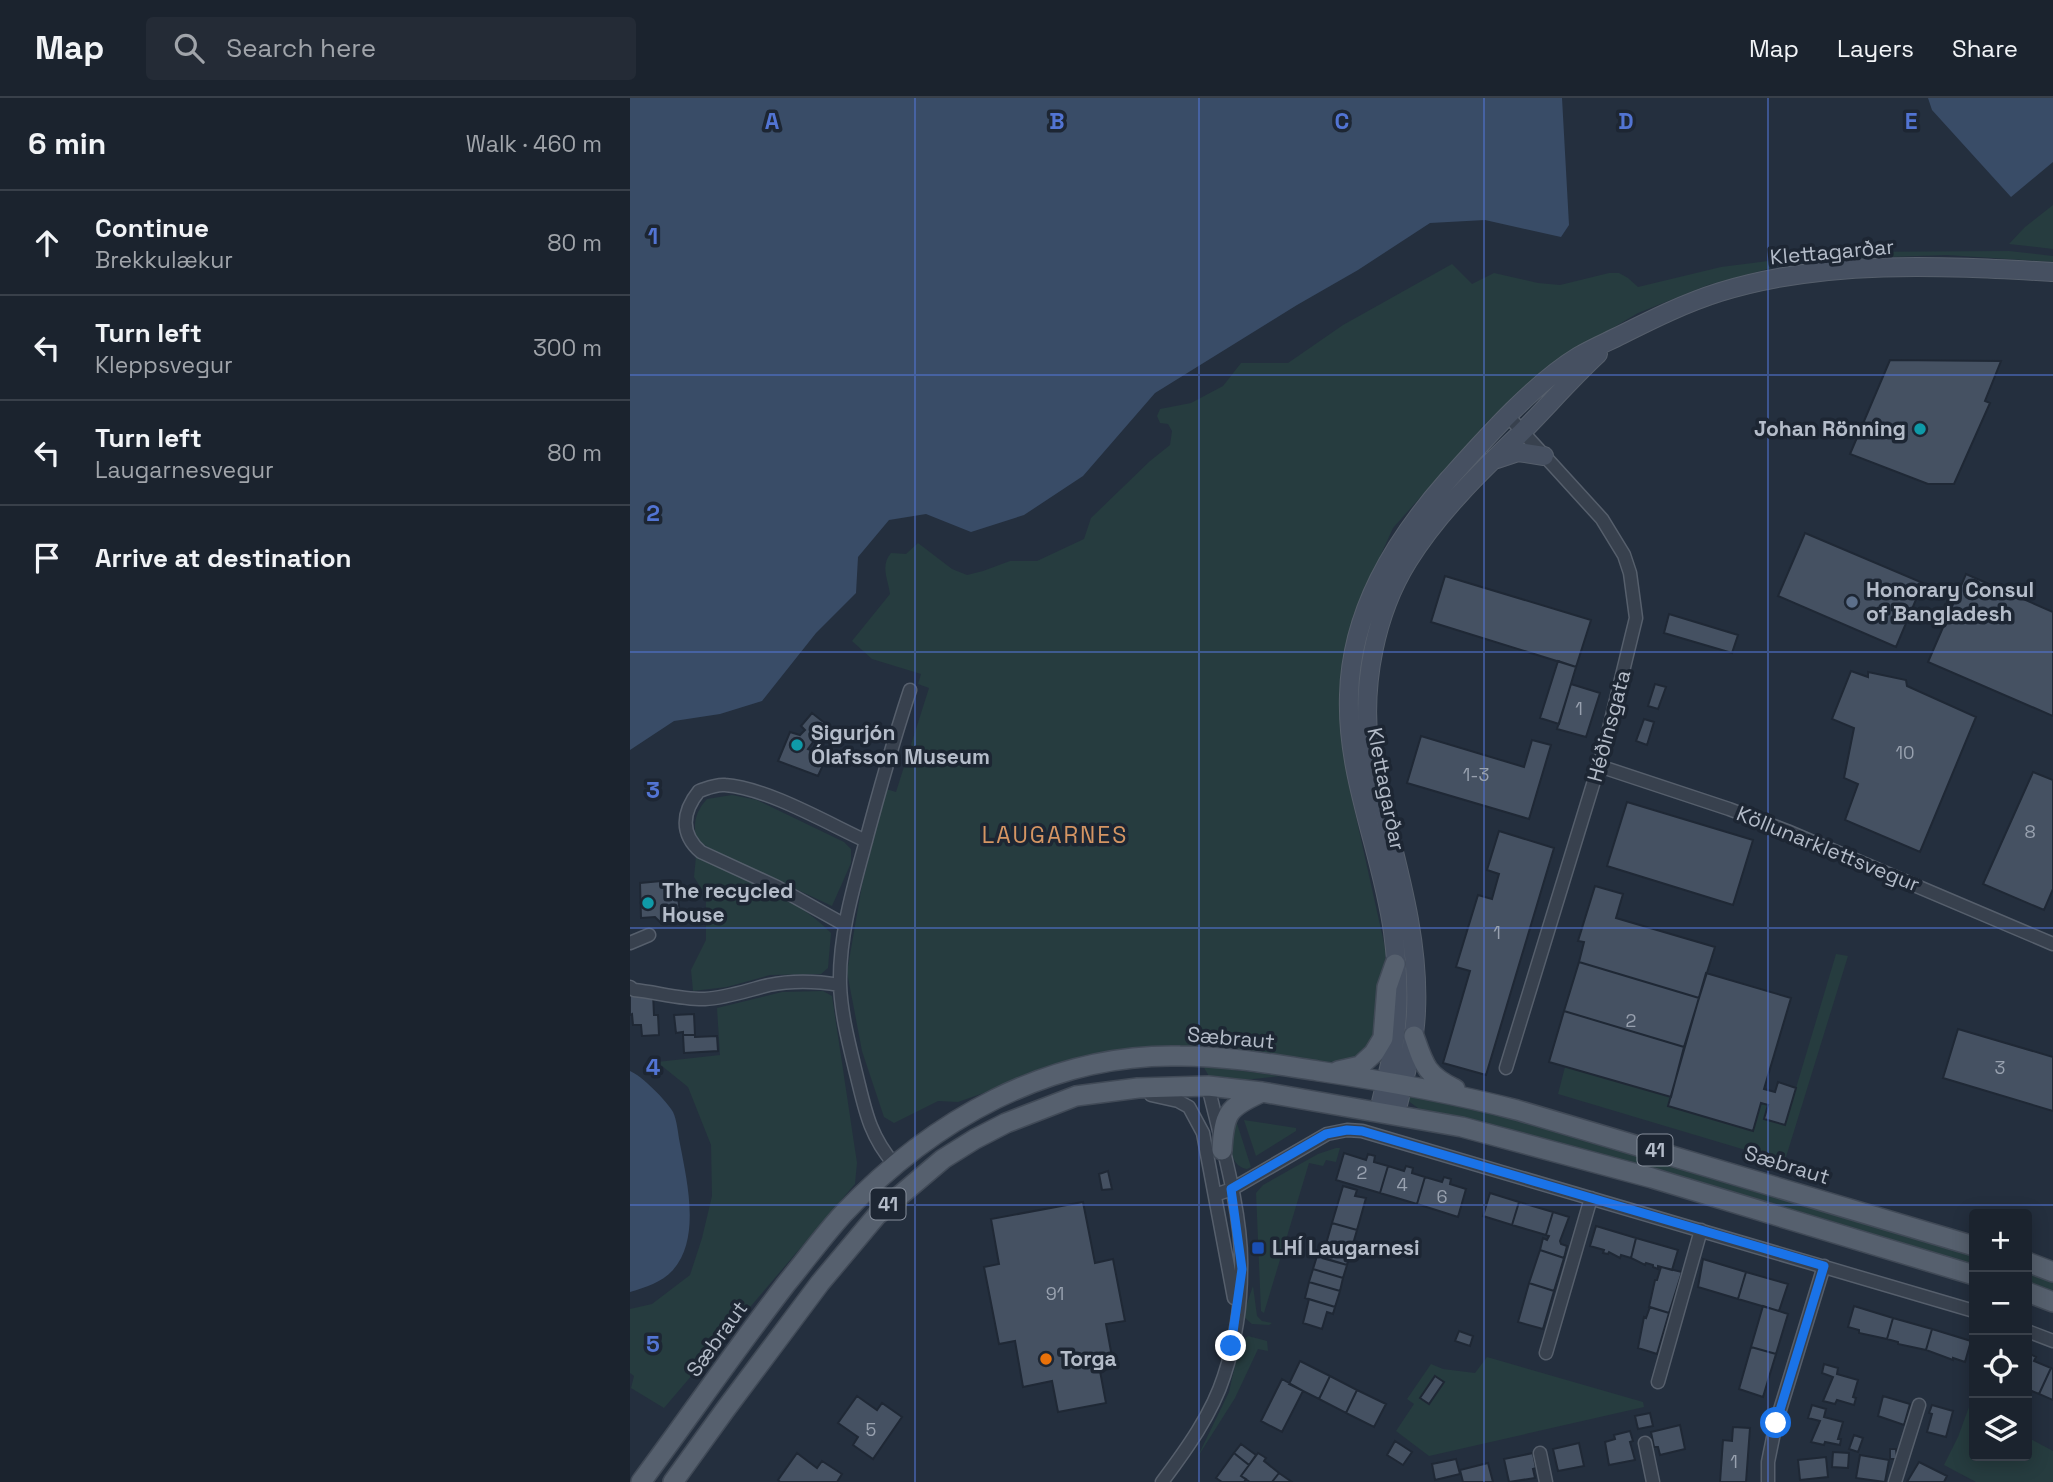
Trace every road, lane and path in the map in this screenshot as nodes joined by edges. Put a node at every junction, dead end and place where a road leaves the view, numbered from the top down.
1 (2053, 272) edge
2 (1625, 333) junction
3 (1509, 417) junction
4 (1522, 432) junction
5 (1544, 456) junction
6 (1490, 462) junction
7 (909, 690) dead end
8 (1599, 766) junction
9 (866, 841) junction
10 (845, 926) junction
11 (649, 935) dead end
12 (630, 943) edge
13 (2053, 944) edge
14 (1395, 964) junction
15 (840, 985) junction
16 (630, 987) edge
17 (1414, 1036) junction
18 (1184, 1056) junction
19 (1506, 1068) dead end
20 (1332, 1073) junction
21 (1393, 1083) junction
22 (1208, 1086) junction
23 (1116, 1091) junction
24 (1262, 1092) junction
25 (1482, 1101) junction
26 (1387, 1113) junction
27 (1222, 1150) junction
28 (894, 1164) junction
29 (1231, 1189) junction
30 (1215, 1195) junction
31 (1591, 1198) junction
32 (1701, 1230) junction
33 (1969, 1244) edge
34 (2032, 1264) edge
35 (1824, 1266) junction
36 (2053, 1272) edge
37 (1969, 1274) edge
38 (2032, 1294) edge
39 (2053, 1302) edge
40 (1969, 1310) edge
41 (1236, 1319) junction
42 (2032, 1333) edge
43 (2053, 1341) edge
44 (1546, 1353) dead end
45 (1658, 1382) dead end
46 (1919, 1405) dead end
47 (1644, 1443) dead end
48 (1540, 1453) dead end
49 (641, 1482) edge
50 (673, 1482) edge
51 (1162, 1482) edge
52 (1546, 1482) edge
53 (1653, 1482) edge
54 (1768, 1482) edge
55 (1895, 1482) edge

1 - 2 main road, Klettagarðar
2 - 3 main road, Klettagarðar
2 - 4 main road, Klettagarðar
3 - 4 street, Héðinsgata
3 - 14 main road, Klettagarðar
4 - 5 street, Héðinsgata
4 - 6 main road, Klettagarðar
5 - 6 main road
5 - 8 street, Héðinsgata
6 - 17 main road, Klettagarðar
7 - 9 street
8 - 13 street, Köllunarklettsvegur
8 - 19 street, Héðinsgata
9 - 10 street
9 - 10 street
10 - 15 street
11 - 12 street
14 - 20 main road
14 - 21 main road, Klettagarðar
15 - 16 street
15 - 28 street
17 - 21 main road, Klettagarðar
17 - 25 main road
18 - 20 main road, Sæbraut / 41
18 - 22 main road
18 - 28 main road, Sæbraut / 41
20 - 21 main road, Sæbraut / 41
21 - 25 main road, Sæbraut / 41
21 - 26 main road, Klettagarðar
22 - 23 main road, 41
22 - 24 main road, 41
22 - 27 street
23 - 30 street
23 - 50 main road, 41
24 - 26 main road, 41
24 - 27 main road
25 - 33 main road, Sæbraut / 41
26 - 37 main road, 41
27 - 29 street
28 - 49 main road, Sæbraut / 41
29 - 30 street
29 - 31 street
29 - 41 street
30 - 41 street
31 - 32 street
31 - 44 street
32 - 35 street
32 - 45 street
34 - 36 main road
35 - 40 street
35 - 54 street
38 - 39 main road
41 - 51 street
42 - 43 street
46 - 55 street
47 - 53 street
48 - 52 street

